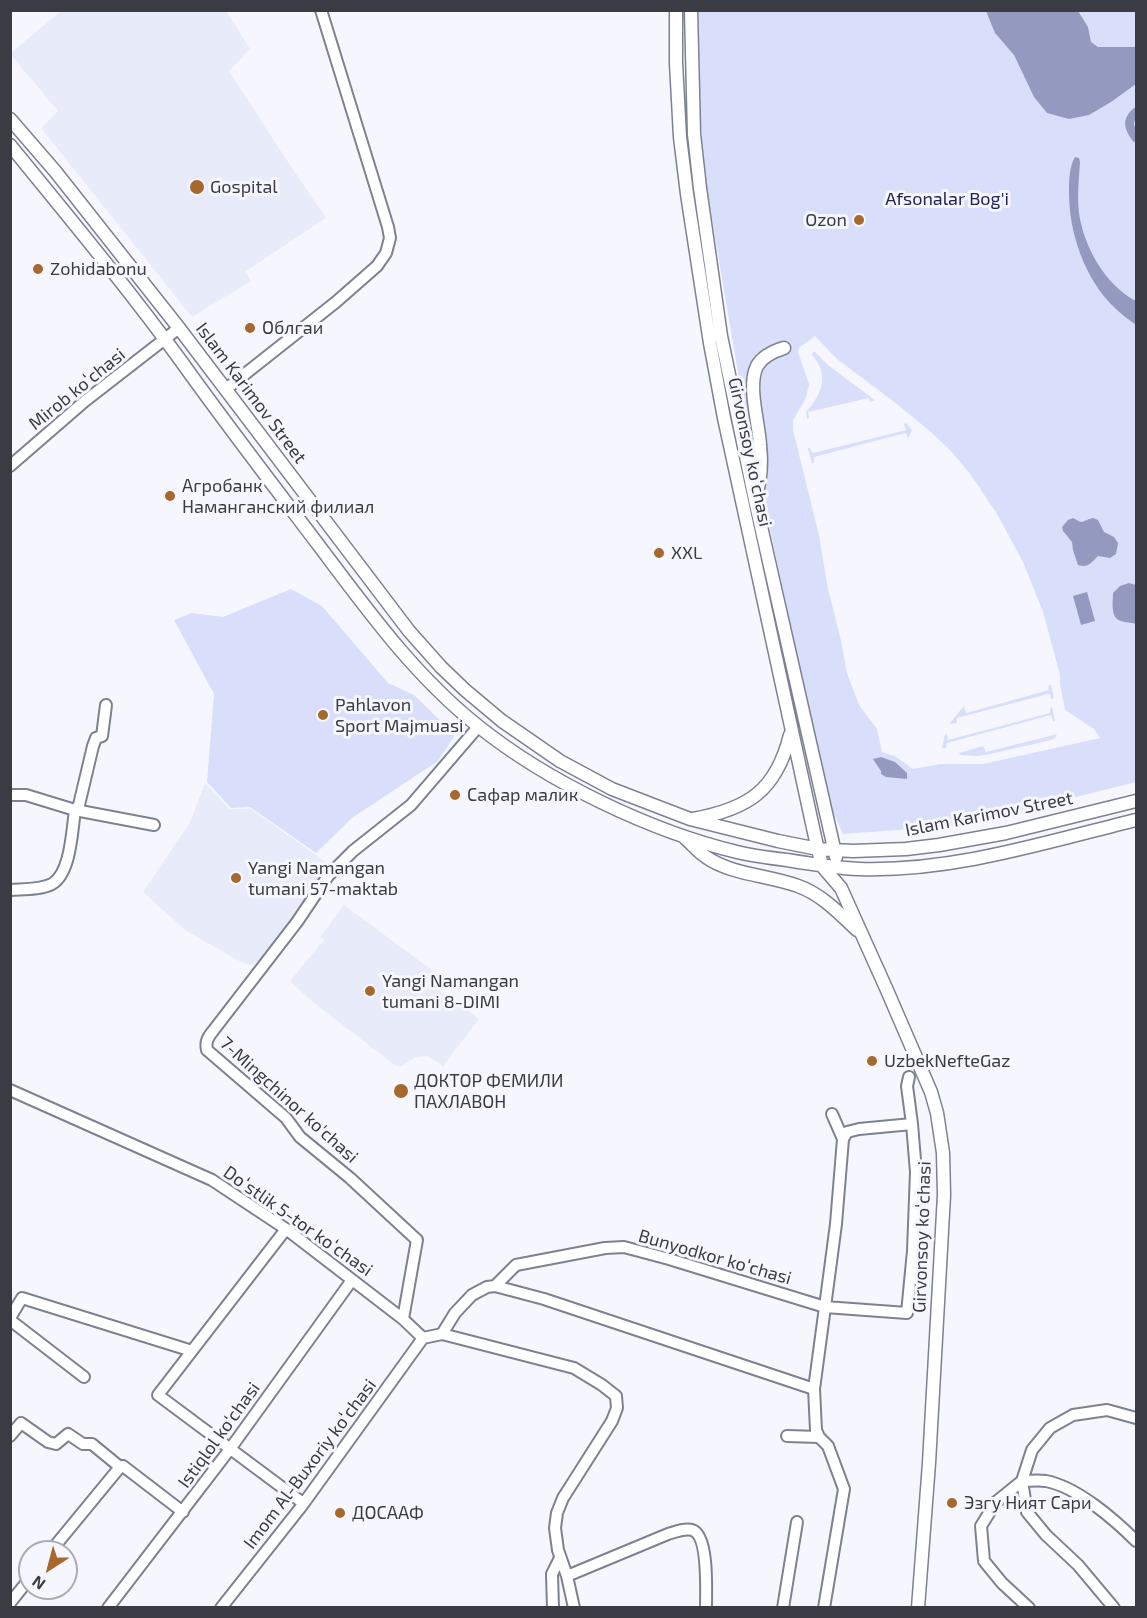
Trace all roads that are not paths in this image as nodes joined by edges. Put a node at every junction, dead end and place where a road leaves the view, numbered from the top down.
1 (321, 10) edge
2 (676, 10) edge
3 (691, 10) edge
4 (10, 119) edge
5 (10, 145) edge
6 (700, 188) junction
7 (687, 194) junction
8 (706, 226) junction
9 (693, 229) junction
10 (179, 328) junction
11 (165, 339) junction
12 (784, 348) dead end
13 (226, 389) junction
14 (10, 466) edge
15 (755, 500) junction
16 (335, 532) junction
17 (318, 544) junction
18 (106, 705) dead end
19 (478, 727) junction
20 (791, 731) junction
21 (10, 795) edge
22 (1137, 801) edge
23 (75, 810) junction
24 (690, 819) junction
25 (1137, 820) edge
26 (154, 825) dead end
27 (682, 836) junction
28 (818, 849) junction
29 (834, 850) junction
30 (822, 866) junction
31 (839, 867) junction
32 (841, 888) junction
33 (10, 890) edge
34 (863, 936) junction
35 (909, 1077) dead end
36 (10, 1090) edge
37 (832, 1114) dead end
38 (912, 1124) junction
39 (843, 1139) junction
40 (286, 1229) junction
41 (352, 1280) junction
42 (495, 1286) junction
43 (825, 1307) junction
44 (10, 1319) edge
45 (403, 1319) junction
46 (442, 1334) junction
47 (423, 1338) junction
48 (192, 1351) junction
49 (84, 1377) dead end
50 (814, 1389) junction
51 (1137, 1418) edge
52 (10, 1436) edge
53 (787, 1436) dead end
54 (819, 1437) junction
55 (230, 1449) junction
56 (120, 1467) junction
57 (1022, 1481) junction
58 (303, 1503) junction
59 (183, 1512) junction
60 (796, 1522) dead end
61 (60, 1540) edge
62 (1137, 1541) edge
63 (560, 1557) junction
64 (567, 1576) junction
65 (108, 1608) edge
66 (221, 1608) edge
67 (553, 1608) edge
68 (574, 1608) edge
69 (706, 1608) edge
70 (783, 1608) edge
71 (824, 1608) edge
72 (918, 1608) edge
73 (1029, 1608) edge
74 (1114, 1608) edge

1 - 13 street
2 - 7 main road, Girvonsoy koʻchasi
3 - 6 main road, Girvonsoy koʻchasi
4 - 10 main road, Islam Karimov Street
5 - 11 main road, Islam Karimov Street
6 - 7 main road
6 - 8 main road, Girvonsoy koʻchasi
7 - 9 main road, Girvonsoy koʻchasi
8 - 9 main road
8 - 15 main road, Girvonsoy koʻchasi
9 - 20 main road, Girvonsoy koʻchasi
10 - 11 street, Mirob koʻchasi
10 - 13 main road, Islam Karimov Street
11 - 14 street, Mirob koʻchasi
11 - 17 main road, Islam Karimov Street
12 - 15 main road
13 - 16 main road, Islam Karimov Street
15 - 29 main road, Girvonsoy koʻchasi
16 - 17 main road
16 - 24 main road, Islam Karimov Street
17 - 19 main road, Islam Karimov Street
18 - 23 street
19 - 27 main road, Islam Karimov Street
19 - 45 street, 7-Mingchinor ko'chasi
20 - 24 main road
20 - 28 main road, Girvonsoy koʻchasi
21 - 23 street
22 - 29 main road, Islam Karimov Street
23 - 26 street
23 - 33 street
24 - 28 main road, Islam Karimov Street
25 - 31 main road, Islam Karimov Street
27 - 30 main road, Islam Karimov Street
27 - 34 main road
28 - 29 main road, Islam Karimov Street
28 - 30 main road, Girvonsoy koʻchasi
29 - 31 main road, Girvonsoy koʻchasi
30 - 31 main road, Islam Karimov Street
30 - 32 main road, Girvonsoy koʻchasi
31 - 32 main road, Girvonsoy koʻchasi
32 - 34 main road, Girvonsoy koʻchasi
34 - 72 main road, Girvonsoy koʻchasi
35 - 38 street, Bunyodkor koʻchasi
36 - 40 street, Doʻstlik 5-tor koʻchasi
37 - 39 street
38 - 39 street
38 - 43 street, Bunyodkor koʻchasi
39 - 43 street
40 - 41 street, Doʻstlik 5-tor koʻchasi
40 - 48 street
41 - 45 street, Doʻstlik 5-tor koʻchasi
41 - 55 street, Istiqlol ko‘chasi
42 - 43 street, Bunyodkor koʻchasi
42 - 46 street, Bunyodkor koʻchasi
42 - 50 street
43 - 50 street
44 - 48 street
44 - 49 street
45 - 47 street, Doʻstlik 5-tor koʻchasi
46 - 47 street
46 - 63 street
47 - 58 street, Imom Al-Buxoriy koʻchasi
48 - 55 street
50 - 54 street
51 - 57 street
52 - 56 street
53 - 54 street
54 - 71 street
55 - 58 street
55 - 59 street, Istiqlol ko‘chasi
56 - 59 street
56 - 61 street
57 - 62 street
57 - 73 street
57 - 74 street
58 - 66 street, Imom Al-Buxoriy koʻchasi
59 - 65 street, Istiqlol ko‘chasi
60 - 70 street
63 - 64 street
63 - 67 street
64 - 68 street
64 - 69 street

